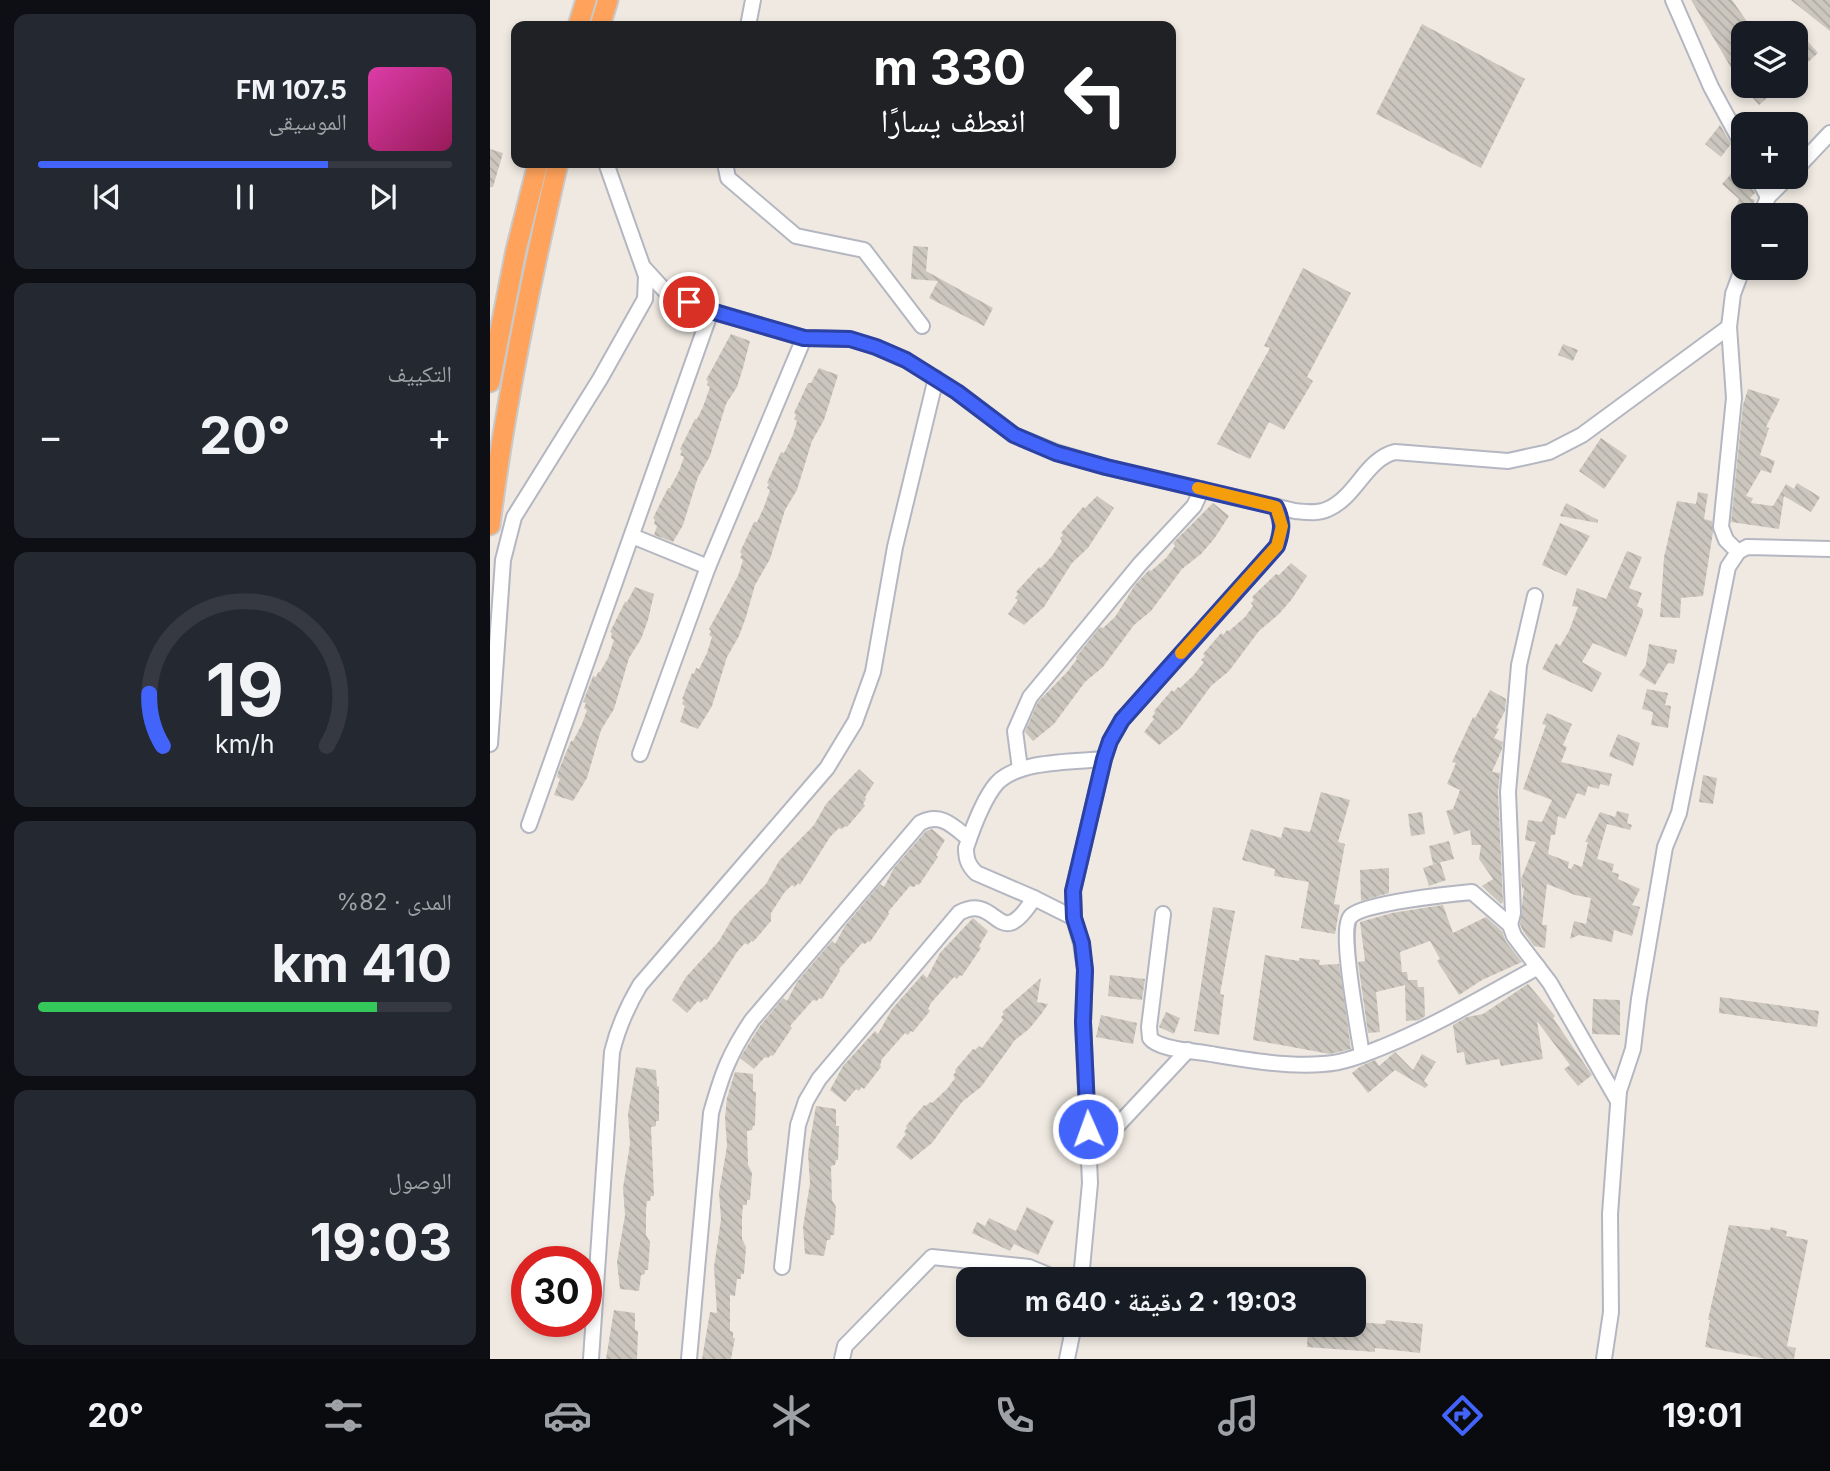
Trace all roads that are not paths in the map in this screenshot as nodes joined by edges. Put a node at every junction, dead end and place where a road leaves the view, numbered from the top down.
1 (586, 0) edge
2 (609, 0) edge
3 (753, 0) edge
4 (1673, 0) edge
5 (580, 21) edge
6 (602, 21) edge
7 (609, 21) edge
8 (749, 21) edge
9 (1731, 124) edge
10 (1830, 133) edge
11 (1808, 156) edge
12 (537, 168) edge
13 (557, 168) edge
14 (608, 168) edge
15 (726, 168) edge
16 (1764, 189) edge
17 (1776, 189) edge
18 (1768, 197) junction
19 (1766, 203) edge
20 (644, 268) junction
21 (1738, 280) edge
22 (667, 293) junction
23 (645, 299) junction
24 (711, 311) junction
25 (922, 326) dead end
26 (1729, 327) junction
27 (804, 338) junction
28 (936, 378) junction
29 (490, 382) edge
30 (1202, 489) junction
31 (1276, 507) junction
32 (490, 525) edge
33 (632, 536) junction
34 (1830, 549) edge
35 (1738, 552) junction
36 (708, 567) junction
37 (1535, 596) dead end
38 (490, 744) edge
39 (640, 754) dead end
40 (1104, 759) junction
41 (1020, 769) junction
42 (529, 825) dead end
43 (969, 839) junction
44 (1034, 898) junction
45 (1163, 914) dead end
46 (1074, 918) junction
47 (1510, 925) junction
48 (1538, 967) junction
49 (1188, 1050) junction
50 (1362, 1055) junction
51 (1618, 1101) junction
52 (1089, 1156) junction
53 (782, 1267) dead end
54 (1029, 1267) edge
55 (1082, 1267) edge
56 (1071, 1337) edge
57 (591, 1359) edge
58 (689, 1359) edge
59 (842, 1359) edge
60 (1067, 1359) edge
61 (1604, 1359) edge

1 - 5 highway
2 - 6 highway
2 - 7 street
3 - 8 street
4 - 9 street
10 - 11 street
12 - 29 highway
13 - 32 highway
14 - 20 street
15 - 25 street
16 - 18 street
17 - 18 street
18 - 19 street
20 - 22 street
20 - 23 street
21 - 26 street
22 - 23 street
22 - 24 street
23 - 38 street
24 - 27 street
24 - 33 street
26 - 31 street
26 - 35 street
27 - 28 street
27 - 36 street
28 - 30 street
28 - 57 street
30 - 31 street
30 - 41 street
31 - 40 street
33 - 36 street
33 - 42 street
34 - 35 street
35 - 51 street
36 - 39 street
37 - 47 street
40 - 41 street
40 - 46 street
41 - 43 street
43 - 44 street
43 - 58 street
44 - 46 street
44 - 53 street
45 - 49 street
46 - 52 street
47 - 48 street
47 - 50 street
48 - 50 street
48 - 51 street
49 - 50 street
49 - 52 street
51 - 61 street
52 - 55 street
54 - 59 street
56 - 60 street

